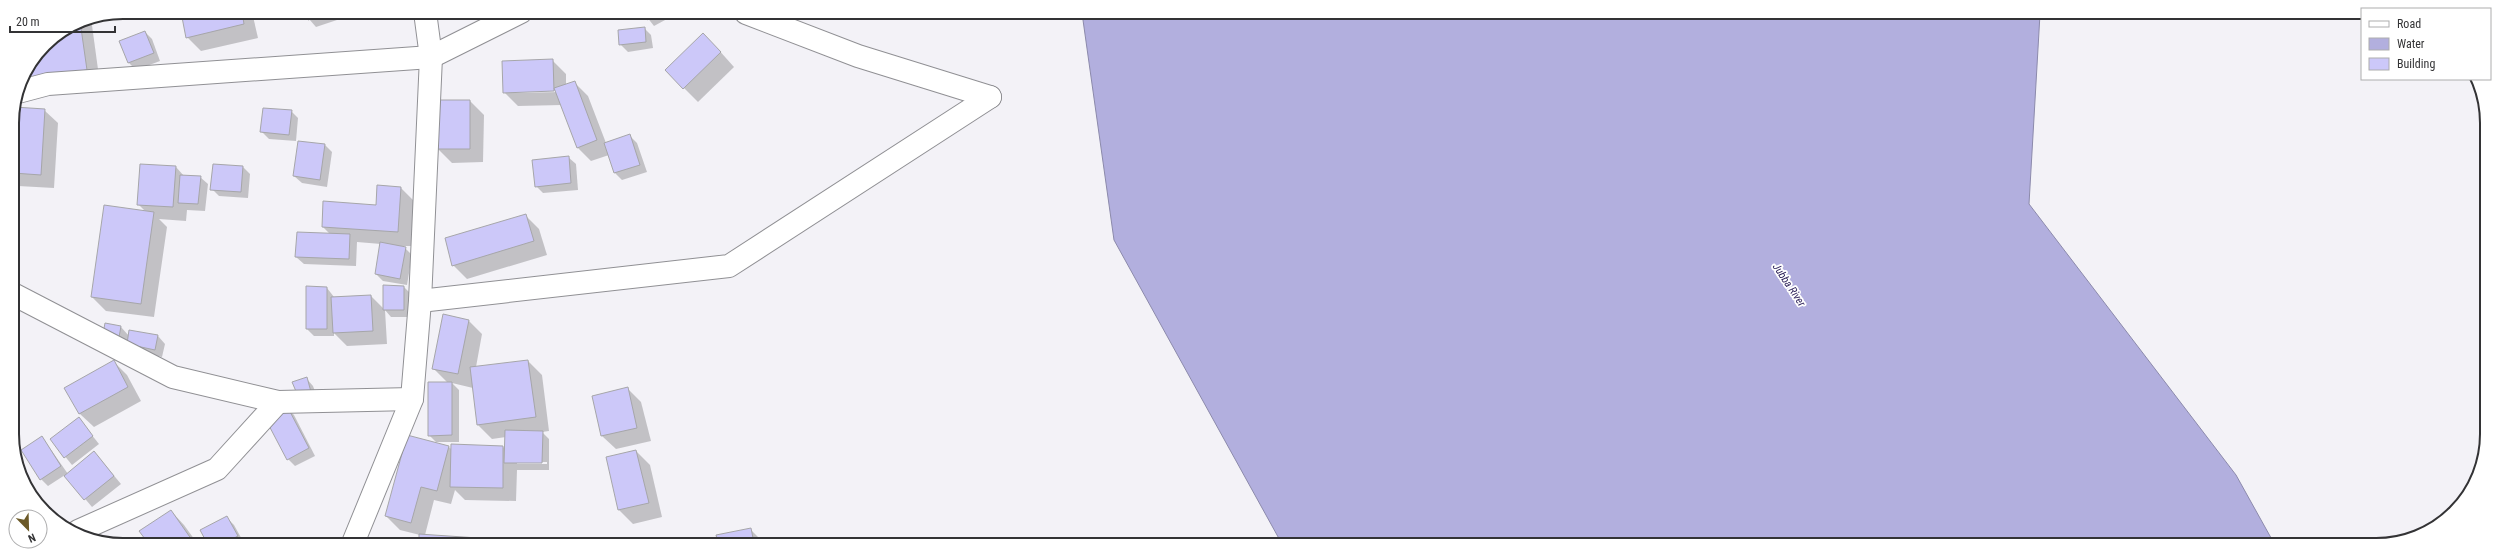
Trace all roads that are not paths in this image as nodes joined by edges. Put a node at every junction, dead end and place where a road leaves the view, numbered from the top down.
1 (426, 19) edge
2 (507, 19) edge
3 (762, 19) edge
4 (431, 57) junction
5 (25, 90) edge
6 (19, 297) edge
7 (420, 301) junction
8 (412, 399) junction
9 (278, 402) junction
10 (81, 529) edge
11 (355, 538) edge

1 - 4 street
2 - 4 street
3 - 7 street
4 - 5 street
4 - 7 street
6 - 9 street
7 - 8 street
8 - 9 street
8 - 11 street
9 - 10 street

